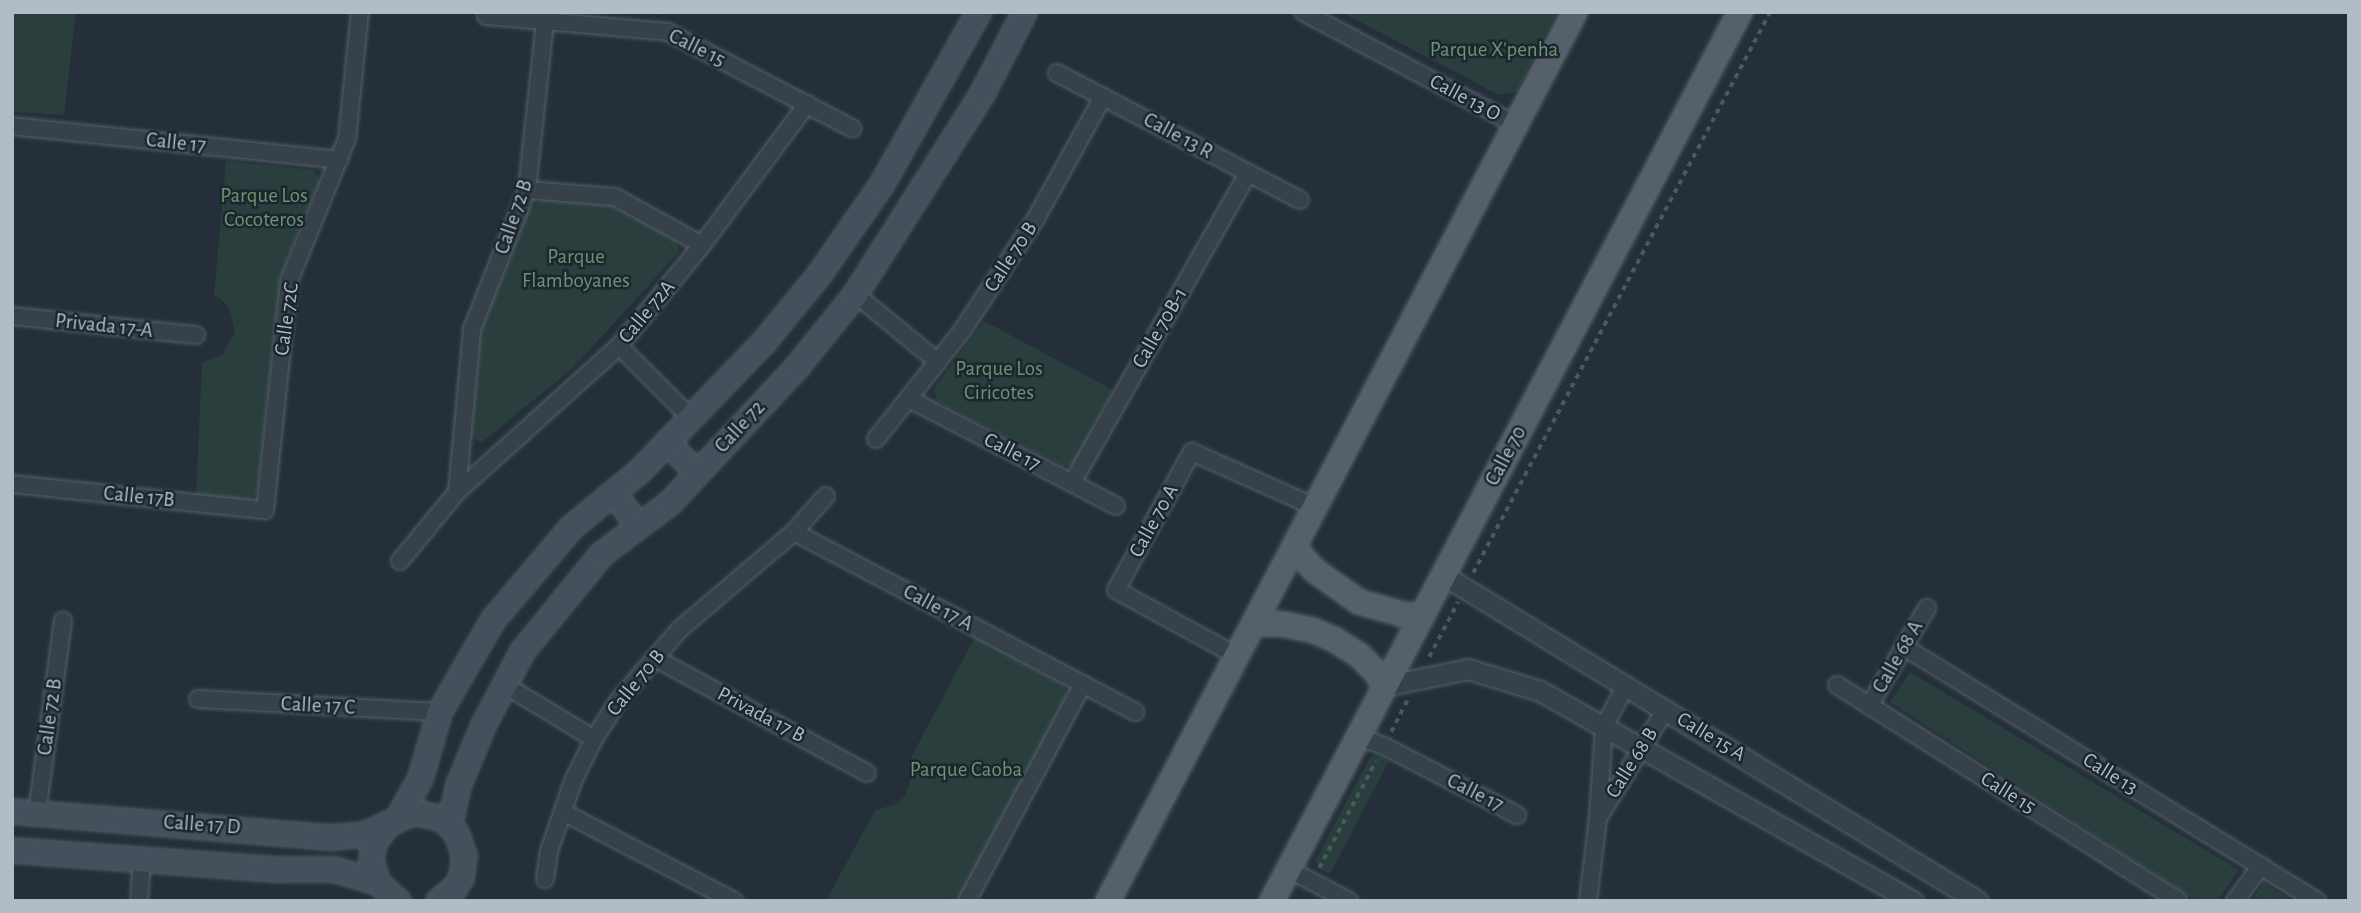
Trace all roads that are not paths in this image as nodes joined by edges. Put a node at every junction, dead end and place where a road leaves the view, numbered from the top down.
1 (360, 12) edge
2 (978, 12) edge
3 (1024, 12) edge
4 (1303, 12) edge
5 (1575, 12) edge
6 (1740, 12) edge
7 (486, 16) dead end
8 (545, 21) junction
9 (1057, 72) dead end
10 (1103, 97) junction
11 (807, 104) junction
12 (1516, 125) junction
13 (12, 126) edge
14 (852, 128) dead end
15 (339, 160) junction
16 (1248, 173) junction
17 (882, 183) junction
18 (527, 190) junction
19 (1300, 200) dead end
20 (908, 209) junction
21 (702, 245) junction
22 (855, 295) junction
23 (12, 316) edge
24 (196, 335) dead end
25 (619, 346) junction
26 (938, 362) junction
27 (909, 399) junction
28 (690, 417) junction
29 (877, 439) dead end
30 (667, 442) junction
31 (697, 473) junction
32 (1072, 483) junction
33 (12, 484) edge
34 (457, 492) junction
35 (613, 493) junction
36 (826, 496) dead end
37 (1116, 506) dead end
38 (1315, 507) junction
39 (265, 510) joint
40 (638, 526) junction
41 (794, 532) junction
42 (1294, 547) junction
43 (400, 561) dead end
44 (1443, 575) junction
45 (1927, 608) dead end
46 (1423, 613) junction
47 (63, 621) dead end
48 (1254, 624) junction
49 (489, 628) junction
50 (1904, 647) junction
51 (522, 651) junction
52 (1237, 656) junction
53 (655, 658) junction
54 (503, 684) junction
55 (1083, 684) junction
56 (1626, 685) junction
57 (1837, 685) dead end
58 (1384, 686) junction
59 (198, 699) dead end
60 (1869, 706) junction
61 (1666, 709) junction
62 (439, 712) junction
63 (1135, 712) dead end
64 (1604, 727) junction
65 (1357, 737) junction
66 (594, 739) junction
67 (1643, 749) junction
68 (867, 773) dead end
69 (12, 811) edge
70 (563, 812) junction
71 (37, 813) junction
72 (1517, 815) dead end
73 (1598, 817) junction
74 (393, 820) junction
75 (449, 825) junction
76 (12, 850) edge
77 (142, 859) junction
78 (2261, 866) junction
79 (1288, 869) junction
80 (545, 879) dead end
81 (388, 895) edge
82 (1279, 898) edge
83 (139, 901) edge
84 (438, 901) edge
85 (734, 901) edge
86 (967, 901) edge
87 (1108, 901) edge
88 (1349, 901) edge
89 (1588, 901) edge
90 (1913, 901) edge
91 (1978, 901) edge
92 (2179, 901) edge
93 (2235, 901) edge
94 (2317, 901) edge

1 - 15 street, Calle 72C
2 - 17 main road, Calle 72
3 - 20 main road, Calle 72
4 - 12 street, Calle 13 O
5 - 12 main road
6 - 44 main road, Calle 70
7 - 8 street, Calle 15
8 - 11 street, Calle 15
8 - 18 street, Calle 72 B
9 - 10 street, Calle 13 R
10 - 16 street, Calle 13 R
10 - 26 street, Calle 70 B
11 - 14 street, Calle 15
11 - 21 street, Calle 72A
12 - 38 main road
13 - 15 street, Calle 17
15 - 39 street, Calle 72C
16 - 19 street, Calle 13 R
16 - 32 street, Calle 70B-1
17 - 20 main road
17 - 28 main road, Calle 72
18 - 21 street
18 - 34 street, Calle 72 B
20 - 22 main road, Calle 72
21 - 25 street, Calle 72A
22 - 26 street
22 - 31 main road, Calle 72
23 - 24 street, Privada 17-A
25 - 28 street
25 - 34 street, Calle 72A
26 - 27 street, Calle 70 B
27 - 29 street, Calle 70 B
27 - 32 street, Calle 17
28 - 30 main road, Calle 72
30 - 31 main road
30 - 35 main road, Calle 72
31 - 40 main road, Calle 72
32 - 37 street, Calle 17
33 - 39 street, Calle 17B
34 - 43 street, Calle 72A
35 - 40 main road
35 - 49 main road, Calle 72
36 - 41 street, Calle 70 B
38 - 42 main road
38 - 52 street, Calle 70 A
40 - 51 main road, Calle 72
41 - 53 street, Calle 70 B
41 - 55 street, Calle 17 A
42 - 46 main road
42 - 48 main road
44 - 46 main road, Calle 70
44 - 56 street, Calle 15 A
45 - 50 street, Calle 68 A
46 - 58 main road, Calle 70
47 - 71 street, Calle 72 B
48 - 52 main road
48 - 58 main road
49 - 51 main road
49 - 62 main road, Calle 72
50 - 60 street, Calle 68 A
50 - 78 street, Calle 13
51 - 54 main road, Calle 72
52 - 87 main road
53 - 66 street, Calle 70 B
53 - 68 street, Privada 17 B
54 - 66 street
54 - 75 main road, Calle 72
55 - 63 street, Calle 17 A
55 - 86 street
56 - 61 street, Calle 15 A
56 - 64 street, Calle 68 B
57 - 60 street, Calle 15
58 - 64 street, Calle 15 A
58 - 65 main road, Calle 70
59 - 62 street, Calle 17 C
60 - 92 street, Calle 15
61 - 67 street, Calle 68 B
61 - 91 street, Calle 15 A
62 - 74 main road, Calle 72
64 - 67 street, Calle 15 A
64 - 73 street, Calle 68 B
65 - 72 street, Calle 17
65 - 79 main road, Calle 70
66 - 70 street, Calle 70 B
67 - 73 street, Calle 68 B
67 - 90 street, Calle 15 A
69 - 71 main road, Calle 17 D
70 - 80 street, Calle 70 B
70 - 85 street
71 - 74 main road, Calle 17 D
73 - 89 street, Calle 68 B
74 - 75 main road, Calle 17 D
74 - 81 main road, Calle 72
75 - 84 main road
76 - 77 main road, Calle 17 D
77 - 81 main road, Calle 17 D
77 - 83 street
78 - 93 street
78 - 94 street, Calle 13
79 - 82 main road, Calle 70
79 - 88 street

